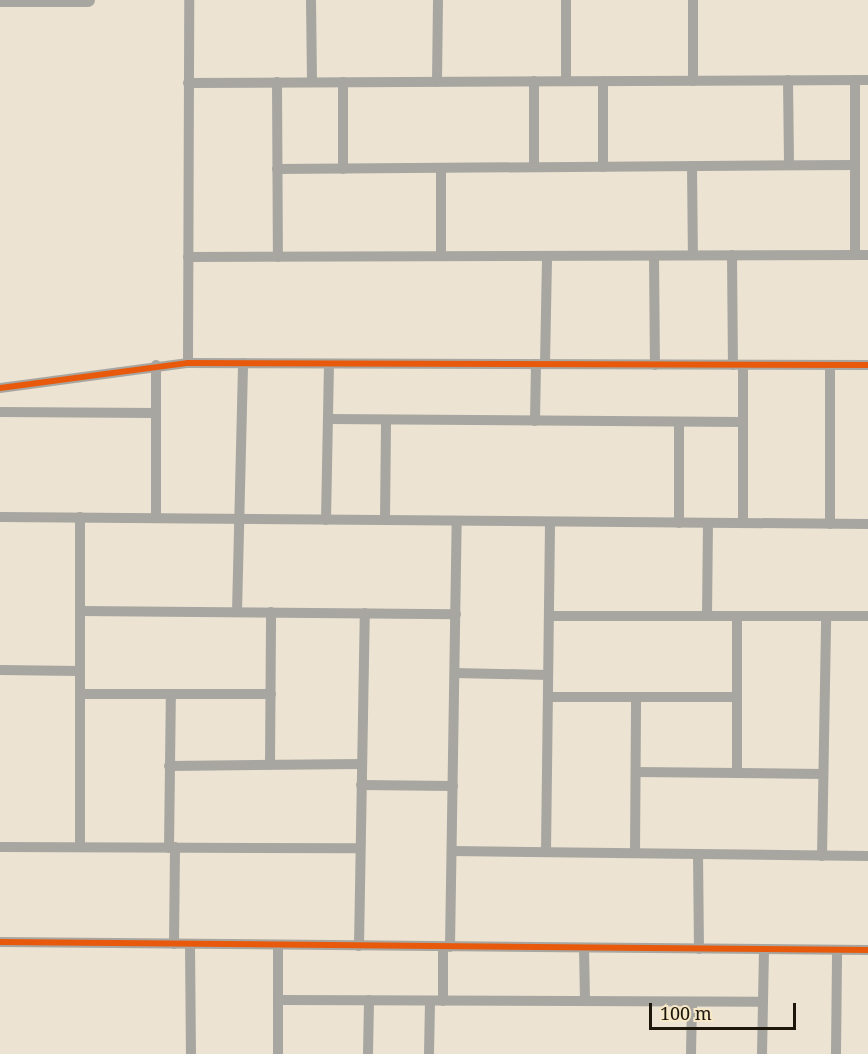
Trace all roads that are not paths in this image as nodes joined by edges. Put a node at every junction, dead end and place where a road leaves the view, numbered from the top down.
1 (0, 0) edge
2 (87, 0) edge
3 (189, 0) edge
4 (311, 0) edge
5 (438, 0) edge
6 (566, 0) edge
7 (693, 0) edge
8 (788, 80) junction
9 (855, 80) junction
10 (868, 80) edge
11 (534, 81) junction
12 (566, 81) junction
13 (603, 81) junction
14 (693, 81) junction
15 (188, 82) junction
16 (277, 82) junction
17 (312, 82) junction
18 (343, 82) junction
19 (437, 82) junction
20 (789, 165) junction
21 (855, 165) junction
22 (692, 166) junction
23 (534, 167) junction
24 (603, 167) junction
25 (441, 168) junction
26 (277, 169) junction
27 (343, 169) junction
28 (693, 255) junction
29 (732, 255) junction
30 (855, 255) junction
31 (868, 255) edge
32 (441, 256) junction
33 (547, 256) junction
34 (654, 256) junction
35 (188, 257) junction
36 (278, 257) junction
37 (188, 363) junction
38 (243, 363) junction
39 (329, 363) junction
40 (540, 364) junction
41 (156, 365) junction
42 (655, 365) junction
43 (738, 365) junction
44 (830, 365) junction
45 (868, 365) edge
46 (0, 388) edge
47 (0, 412) edge
48 (156, 413) junction
49 (328, 419) junction
50 (386, 420) junction
51 (535, 421) junction
52 (679, 422) junction
53 (743, 422) junction
54 (0, 517) edge
55 (80, 517) junction
56 (156, 518) junction
57 (239, 519) junction
58 (326, 520) junction
59 (385, 520) junction
60 (458, 521) junction
61 (550, 522) junction
62 (679, 523) junction
63 (708, 523) junction
64 (743, 523) junction
65 (830, 524) junction
66 (868, 525) edge
67 (80, 611) junction
68 (237, 612) junction
69 (271, 612) junction
70 (365, 613) junction
71 (456, 614) junction
72 (549, 616) junction
73 (707, 616) junction
74 (737, 616) junction
75 (826, 616) junction
76 (868, 616) edge
77 (0, 670) edge
78 (80, 671) junction
79 (455, 673) junction
80 (548, 675) junction
81 (80, 694) junction
82 (171, 694) junction
83 (271, 694) junction
84 (548, 697) junction
85 (636, 697) junction
86 (737, 697) junction
87 (270, 765) junction
88 (362, 765) junction
89 (170, 766) junction
90 (636, 772) junction
91 (736, 773) junction
92 (823, 774) junction
93 (362, 785) junction
94 (453, 786) junction
95 (0, 847) edge
96 (80, 847) junction
97 (172, 847) junction
98 (360, 848) junction
99 (452, 851) junction
100 (546, 852) junction
101 (635, 854) junction
102 (698, 854) junction
103 (822, 856) junction
104 (868, 856) edge
105 (0, 942) edge
106 (174, 944) junction
107 (190, 944) junction
108 (278, 945) junction
109 (359, 946) junction
110 (447, 947) junction
111 (584, 948) junction
112 (699, 949) junction
113 (764, 949) junction
114 (837, 950) junction
115 (868, 950) edge
116 (278, 1000) junction
117 (369, 1000) junction
118 (430, 1001) junction
119 (442, 1001) junction
120 (585, 1001) junction
121 (692, 1002) junction
122 (763, 1002) junction
123 (191, 1054) edge
124 (278, 1054) edge
125 (368, 1054) edge
126 (429, 1054) edge
127 (691, 1054) edge
128 (762, 1054) edge
129 (836, 1054) edge

1 - 2 street
3 - 15 street
4 - 17 street
5 - 19 street
6 - 12 street
7 - 14 street
8 - 9 street
8 - 14 street
8 - 20 street
9 - 10 street
9 - 21 street
11 - 12 street
11 - 19 street
11 - 23 street
12 - 13 street
13 - 14 street
13 - 24 street
15 - 16 street
15 - 35 street
16 - 17 street
16 - 26 street
17 - 18 street
18 - 19 street
18 - 27 street
20 - 21 street
20 - 22 street
21 - 30 street
22 - 24 street
22 - 28 street
23 - 24 street
23 - 25 street
25 - 27 street
25 - 32 street
26 - 27 street
26 - 36 street
28 - 29 street
28 - 34 street
29 - 30 street
29 - 43 street
30 - 31 street
32 - 33 street
32 - 36 street
33 - 34 street
33 - 40 street
34 - 42 street
35 - 36 street
35 - 37 street
37 - 38 street
37 - 41 street
38 - 39 street
38 - 57 street
39 - 40 street
39 - 49 street
40 - 42 street
40 - 51 street
41 - 46 street
41 - 48 street
42 - 43 street
43 - 44 street
43 - 53 street
44 - 45 street
44 - 65 street
47 - 48 street
48 - 56 street
49 - 50 street
49 - 58 street
50 - 51 street
50 - 59 street
51 - 52 street
52 - 53 street
52 - 62 street
53 - 64 street
54 - 55 street
55 - 56 street
55 - 67 street
56 - 57 street
57 - 58 street
57 - 68 street
58 - 59 street
59 - 60 street
60 - 61 street
60 - 71 street
61 - 62 street
61 - 72 street
62 - 63 street
63 - 64 street
63 - 73 street
64 - 65 street
65 - 66 street
67 - 68 street
67 - 78 street
68 - 69 street
69 - 70 street
69 - 83 street
70 - 71 street
70 - 88 street
71 - 79 street
72 - 73 street
72 - 80 street
73 - 74 street
74 - 75 street
74 - 86 street
75 - 76 street
75 - 92 street
77 - 78 street
78 - 81 street
79 - 80 street
79 - 94 street
80 - 84 street
81 - 82 street
81 - 96 street
82 - 83 street
82 - 89 street
83 - 87 street
84 - 85 street
84 - 100 street
85 - 86 street
85 - 90 street
86 - 91 street
87 - 88 street
87 - 89 street
88 - 93 street
89 - 97 street
90 - 91 street
90 - 101 street
91 - 92 street
92 - 103 street
93 - 94 street
93 - 98 street
94 - 99 street
95 - 96 street
96 - 97 street
97 - 98 street
97 - 106 street
98 - 109 street
99 - 100 street
99 - 110 street
100 - 101 street
101 - 102 street
102 - 103 street
102 - 112 street
103 - 104 street
105 - 106 street
106 - 107 street
107 - 108 street
107 - 123 street
108 - 109 street
108 - 116 street
109 - 110 street
110 - 111 street
110 - 119 street
111 - 112 street
111 - 120 street
112 - 113 street
113 - 114 street
113 - 122 street
114 - 115 street
114 - 129 street
116 - 117 street
116 - 124 street
117 - 118 street
117 - 125 street
118 - 119 street
118 - 126 street
119 - 120 street
120 - 121 street
121 - 122 street
121 - 127 street
122 - 128 street

